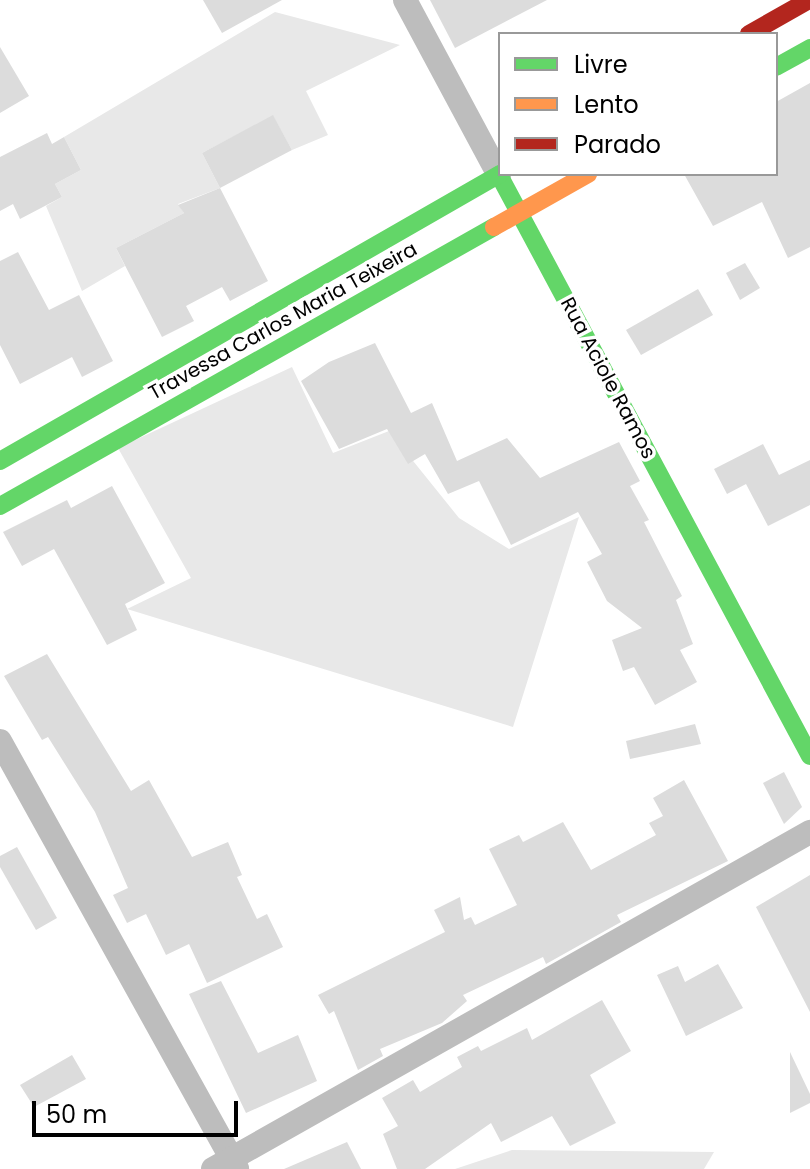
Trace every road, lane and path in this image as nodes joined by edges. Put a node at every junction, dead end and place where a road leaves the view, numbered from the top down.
1 (405, 0) edge
2 (809, 0) edge
3 (753, 32) edge
4 (810, 48) edge
5 (778, 66) edge
6 (498, 170) edge
7 (498, 175) edge
8 (501, 176) edge
9 (585, 176) edge
10 (520, 213) junction
11 (0, 461) edge
12 (0, 506) edge
13 (0, 741) edge
14 (810, 756) edge
15 (810, 832) edge
16 (227, 1166) edge

1 - 6 street, Rua Aciole Ramos
2 - 3 main road
4 - 5 main road
7 - 11 main road, Travessa Carlos Maria Teixeira
8 - 10 main road, Rua Aciole Ramos
9 - 10 main road, Travessa Carlos Maria Teixeira
10 - 12 main road, Travessa Carlos Maria Teixeira
10 - 14 main road, Rua Aciole Ramos
13 - 16 street
15 - 16 street

